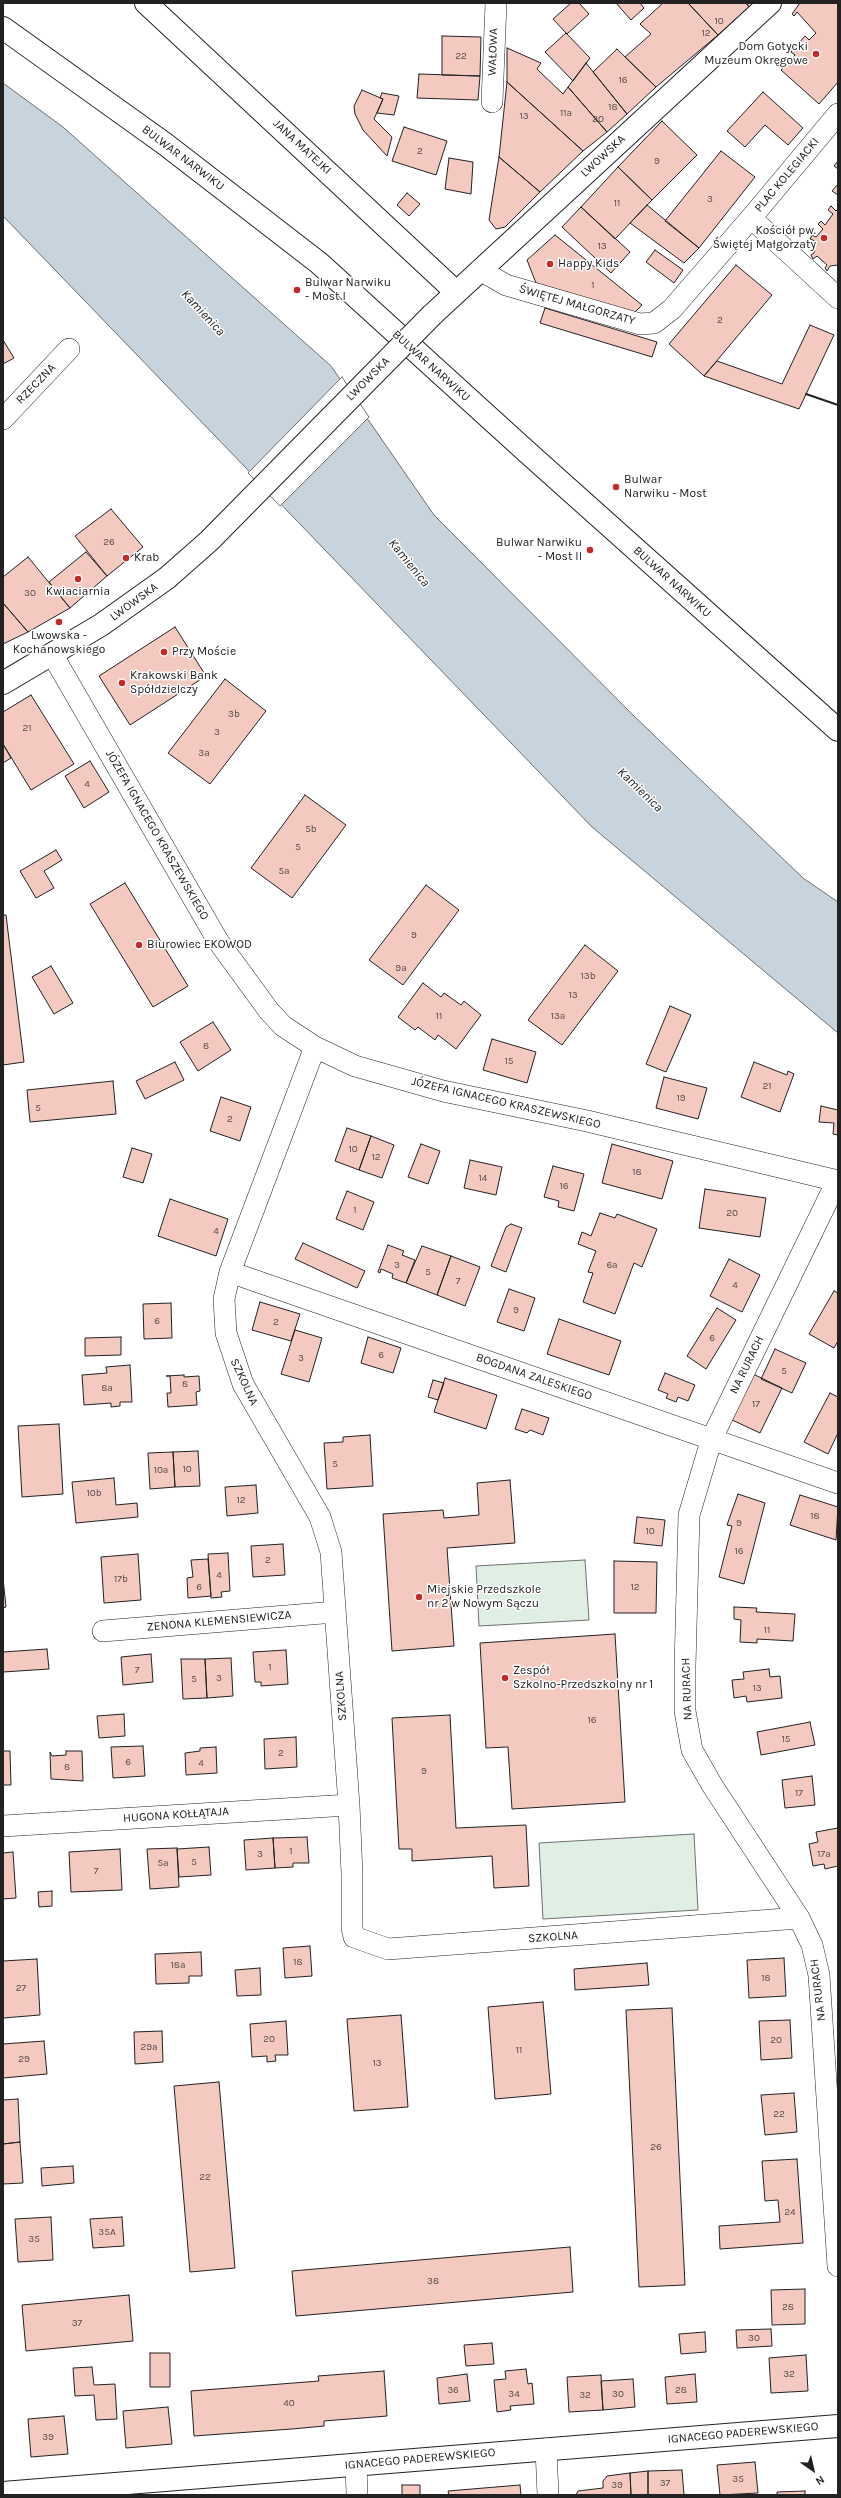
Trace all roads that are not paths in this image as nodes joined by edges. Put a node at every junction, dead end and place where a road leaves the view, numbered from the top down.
1 (146, 3) edge
2 (496, 3) edge
3 (770, 3) edge
4 (3, 28) edge
5 (492, 102) dead end
6 (838, 114) edge
7 (751, 218) junction
8 (480, 270) junction
9 (456, 292) junction
10 (838, 298) edge
11 (69, 349) dead end
12 (3, 419) edge
13 (52, 654) junction
14 (3, 683) edge
15 (838, 730) edge
16 (315, 1047) junction
17 (837, 1181) edge
18 (230, 1272) junction
19 (712, 1438) junction
20 (838, 1483) edge
21 (335, 1612) junction
22 (103, 1631) dead end
23 (348, 1805) junction
24 (3, 1826) edge
25 (799, 1918) junction
26 (838, 2266) edge
27 (838, 2426) edge
28 (546, 2449) junction
29 (356, 2465) junction
30 (3, 2493) edge
31 (357, 2495) edge
32 (548, 2495) edge

1 - 9 street, JANA MATEJKI
2 - 5 street, WAŁOWA
3 - 8 street, LWOWSKA
4 - 15 street, BULWAR NARWIKU
6 - 7 street, PLAC KOLEGIACKI
7 - 8 street, ŚWIĘTEJ MAŁGORZATY
7 - 10 street, PLAC KOLEGIACKI
8 - 9 street, LWOWSKA
9 - 13 street, LWOWSKA, bridge
11 - 12 street, RZECZNA
13 - 14 street, LWOWSKA
13 - 16 street, JÓZEFA IGNACEGO KRASZEWSKIEGO
16 - 17 street, JÓZEFA IGNACEGO KRASZEWSKIEGO
16 - 18 street, SZKOLNA
17 - 19 street, NA RURACH
18 - 19 street, BOGDANA ZALESKIEGO
18 - 21 street, SZKOLNA
19 - 20 street, BOGDANA ZALESKIEGO
19 - 25 street, NA RURACH
21 - 22 street, ZENONA KLEMENSIEWICZA
21 - 23 street, SZKOLNA
23 - 24 street, HUGONA KOŁŁĄTAJA
23 - 25 street, SZKOLNA
25 - 26 street, NA RURACH
27 - 28 street, IGNACEGO PADEREWSKIEGO
28 - 29 street, IGNACEGO PADEREWSKIEGO
28 - 32 street
29 - 30 street, IGNACEGO PADEREWSKIEGO
29 - 31 street

